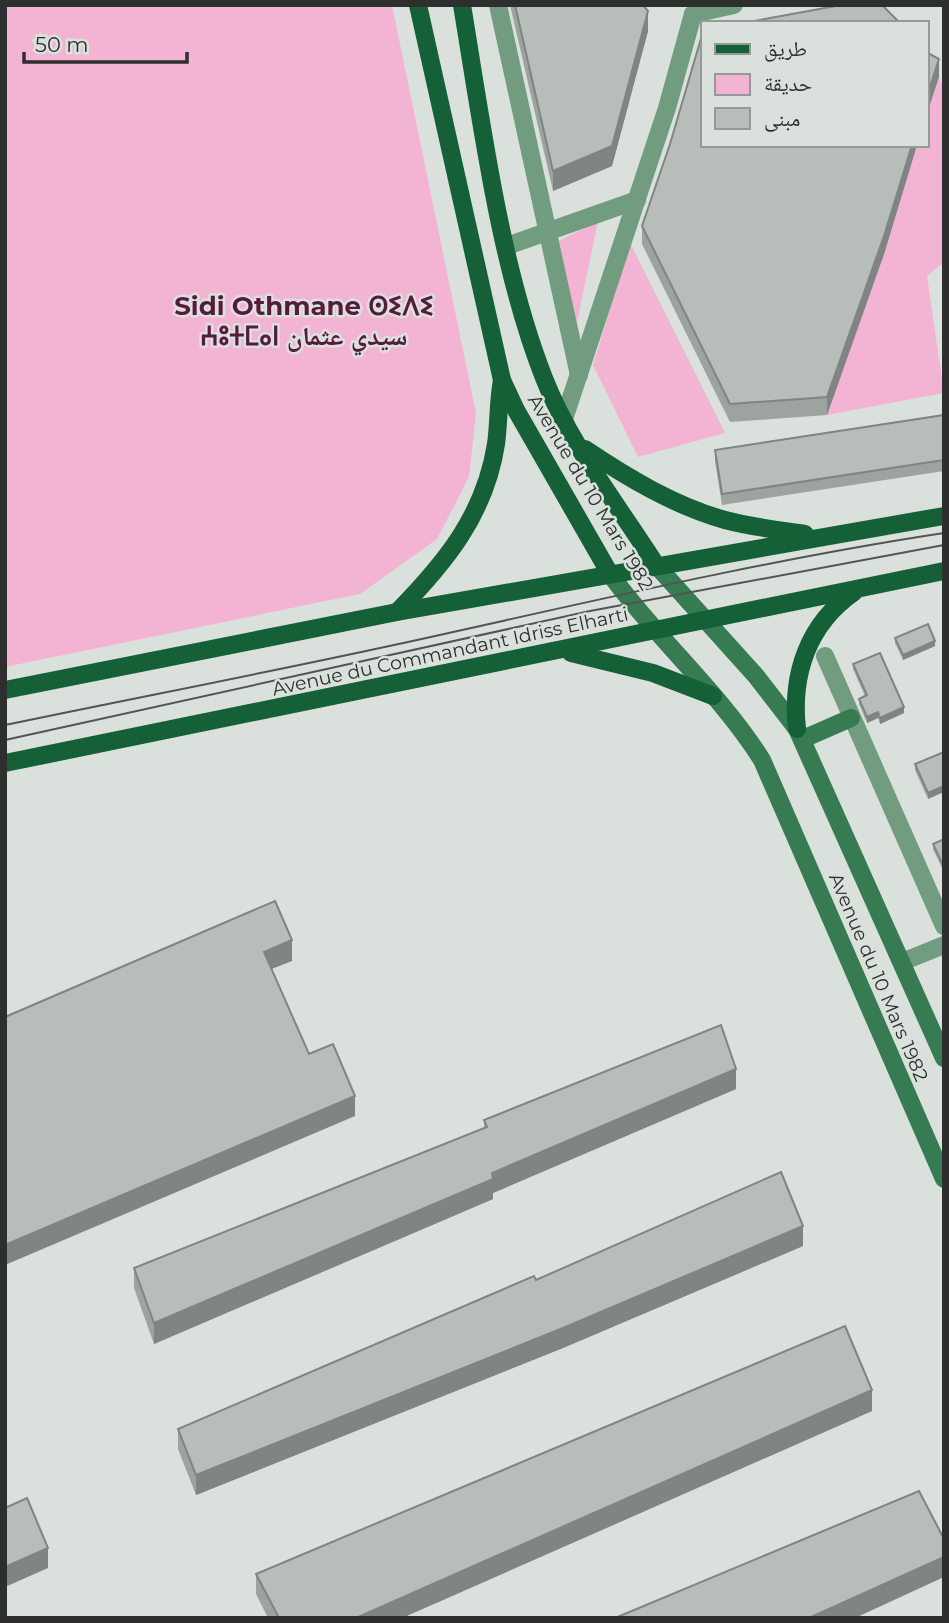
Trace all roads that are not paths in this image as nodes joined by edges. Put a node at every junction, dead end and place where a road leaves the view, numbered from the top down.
1 (418, 5) edge
2 (463, 5) edge
3 (498, 5) edge
4 (734, 5) edge
5 (689, 10) edge
6 (637, 200) junction
7 (548, 232) junction
8 (507, 246) junction
9 (579, 375) junction
10 (502, 380) junction
11 (564, 419) junction
12 (579, 445) junction
13 (944, 516) edge
14 (817, 537) junction
15 (656, 565) junction
16 (944, 571) edge
17 (610, 573) junction
18 (860, 588) junction
19 (397, 612) junction
20 (702, 619) junction
21 (655, 630) junction
22 (560, 652) junction
23 (825, 656) dead end
24 (5, 690) edge
25 (713, 696) junction
26 (851, 718) junction
27 (800, 734) junction
28 (5, 763) edge
29 (944, 926) edge
30 (944, 945) edge
31 (902, 962) junction
32 (944, 1058) edge
33 (944, 1180) edge

1 - 10 main road, Avenue du 10 Mars 1982
2 - 8 main road, Avenue du 10 Mars 1982
3 - 7 street
4 - 5 street
5 - 6 street
6 - 7 street
6 - 9 street
7 - 8 street
7 - 9 street
8 - 11 main road, Avenue du 10 Mars 1982
9 - 11 street
10 - 17 main road, Avenue du 10 Mars 1982
10 - 19 main road
11 - 12 main road, Avenue du 10 Mars 1982
12 - 14 main road
12 - 15 main road, Avenue du 10 Mars 1982
13 - 14 main road
14 - 15 main road
15 - 17 main road
15 - 20 main road, Avenue du 10 Mars 1982
16 - 18 main road, Avenue du Commandant Idriss Elharti
17 - 19 main road
17 - 21 main road, Avenue du 10 Mars 1982
18 - 20 main road, Avenue du Commandant Idriss Elharti
18 - 27 main road
19 - 24 main road
20 - 21 main road, Avenue du Commandant Idriss Elharti
20 - 27 main road, Avenue du 10 Mars 1982
21 - 22 main road, Avenue du Commandant Idriss Elharti
21 - 25 main road, Avenue du 10 Mars 1982
22 - 25 main road
22 - 28 main road, Avenue du Commandant Idriss Elharti
23 - 26 street
25 - 33 main road, Avenue du 10 Mars 1982
26 - 27 main road
26 - 29 street
27 - 31 main road, Avenue du 10 Mars 1982
30 - 31 street
31 - 32 main road, Avenue du 10 Mars 1982

